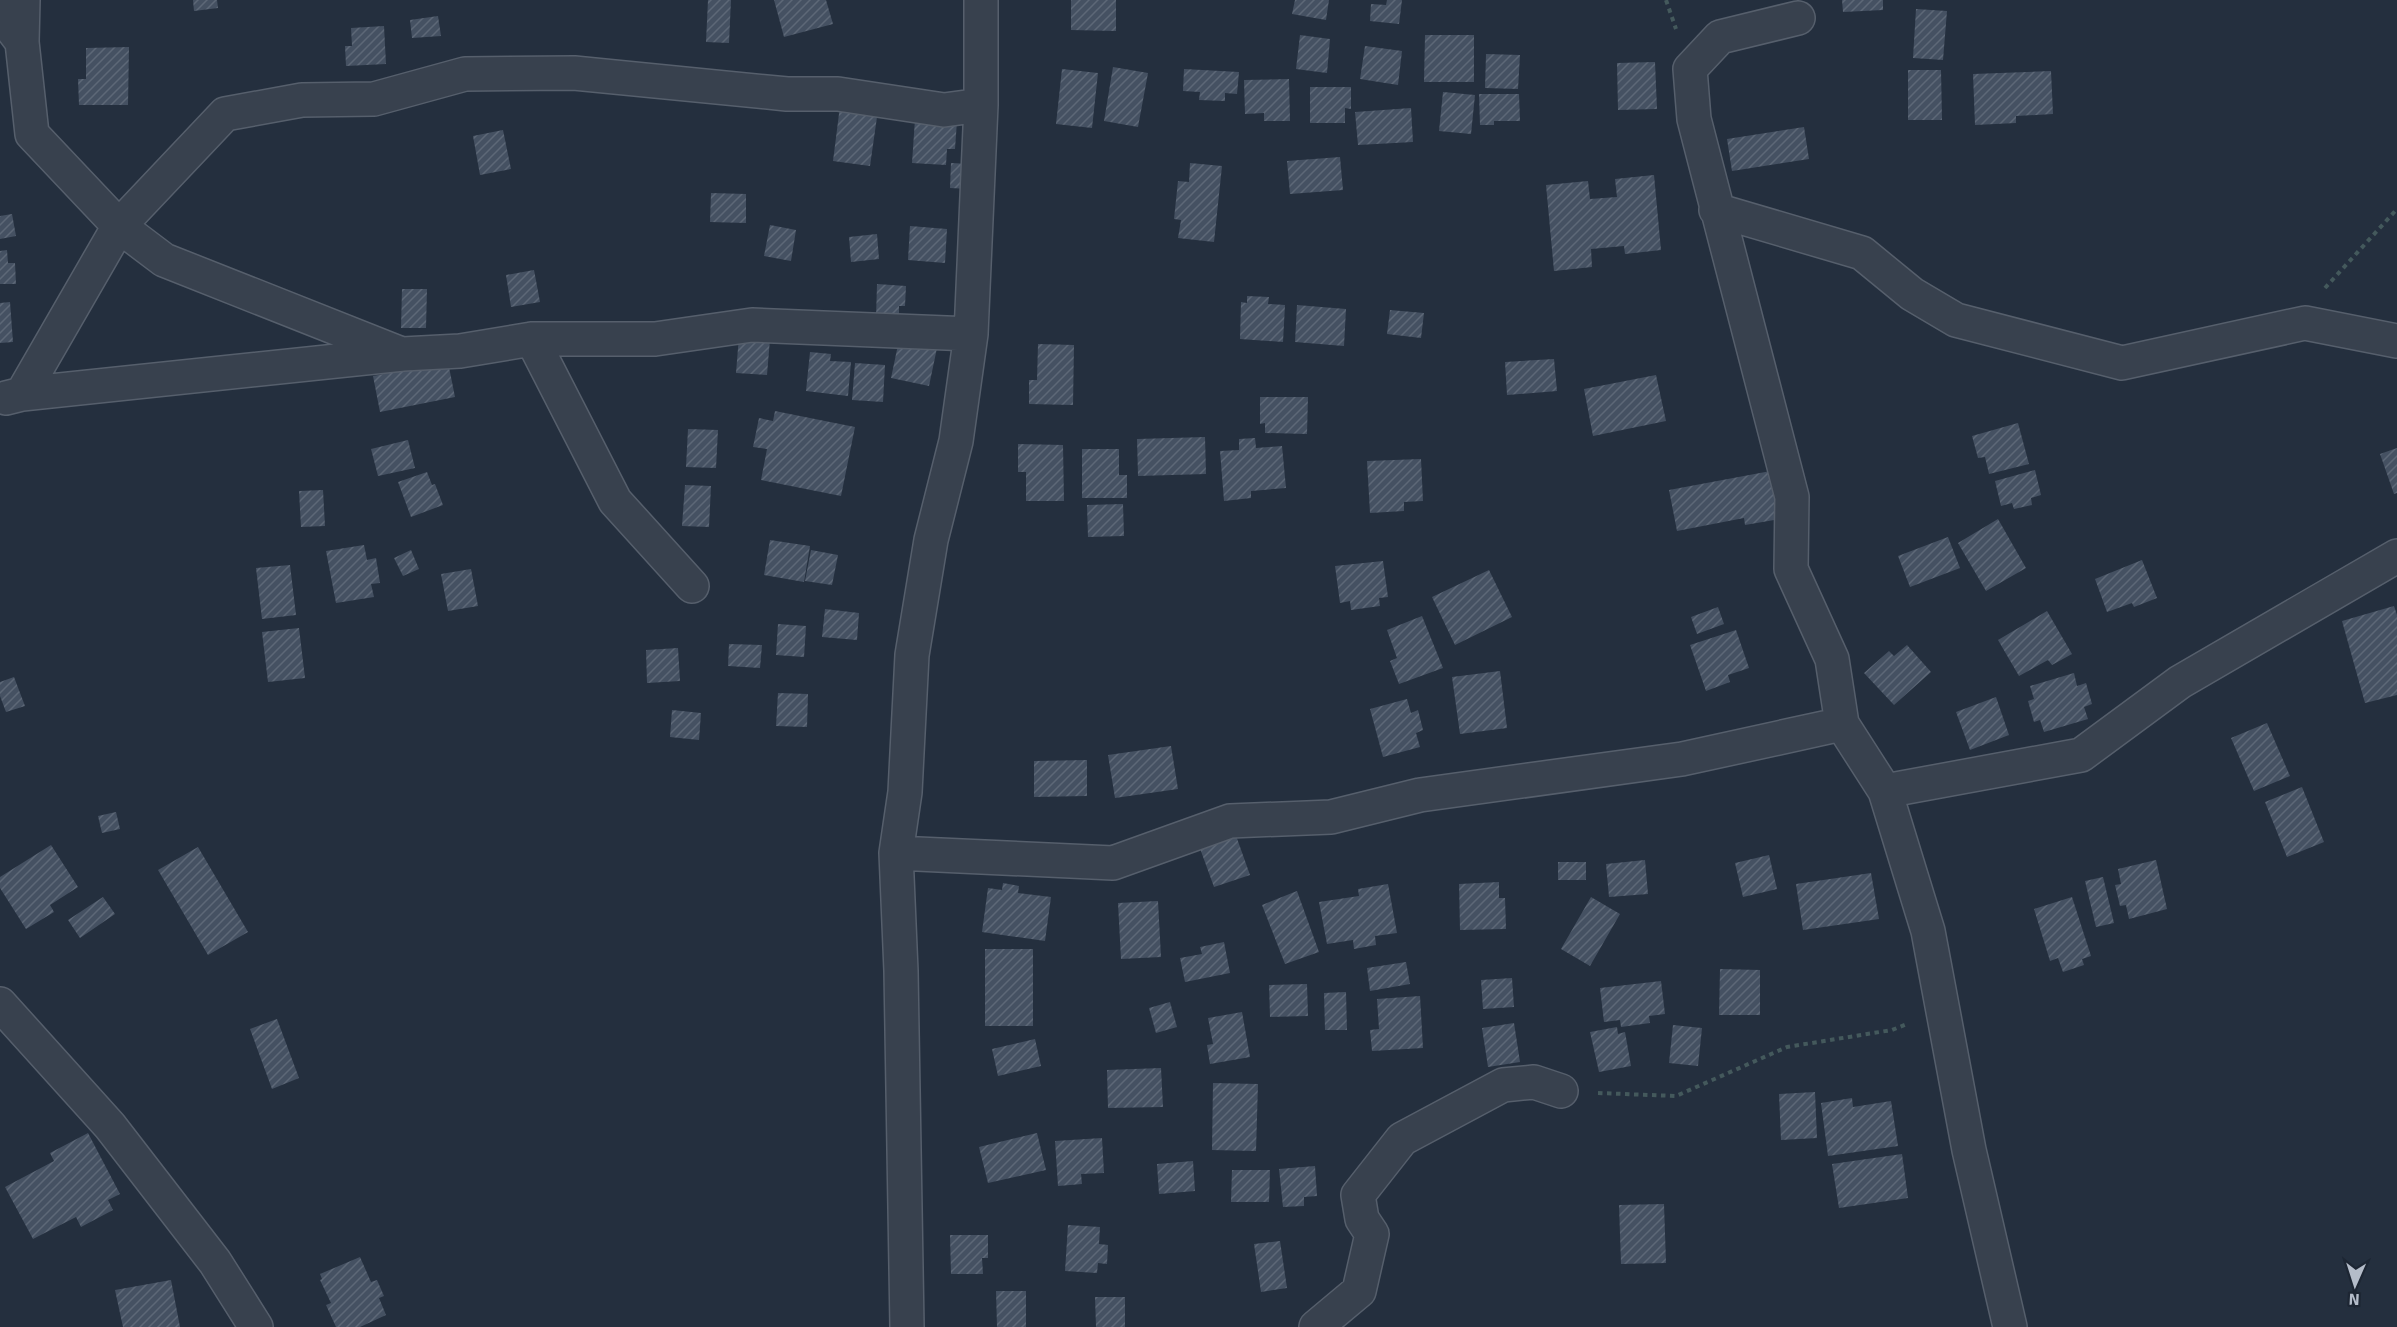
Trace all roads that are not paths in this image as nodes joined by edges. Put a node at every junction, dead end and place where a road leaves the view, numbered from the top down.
1 (23, 0) edge
2 (981, 0) edge
3 (0, 13) edge
4 (1798, 18) dead end
5 (22, 42) junction
6 (981, 105) junction
7 (1716, 210) junction
8 (119, 226) junction
9 (971, 334) junction
10 (532, 339) junction
11 (2397, 341) edge
12 (403, 354) junction
13 (11, 397) edge
14 (2397, 556) edge
15 (692, 586) dead end
16 (1842, 724) junction
17 (1885, 791) junction
18 (896, 853) junction
19 (0, 1004) edge
20 (1561, 1091) road end
21 (256, 1327) edge
22 (907, 1327) edge
23 (1316, 1327) edge
24 (2010, 1327) edge

1 - 5 street
2 - 6 street
3 - 5 street
4 - 7 street
5 - 8 street
6 - 8 street
6 - 9 street
7 - 11 street
7 - 16 street
8 - 12 street
8 - 13 street
9 - 10 street
9 - 18 street
10 - 12 street
10 - 15 street
12 - 13 street
14 - 17 street
16 - 17 street
16 - 18 street
17 - 24 street
18 - 22 street
19 - 21 street
20 - 23 street

